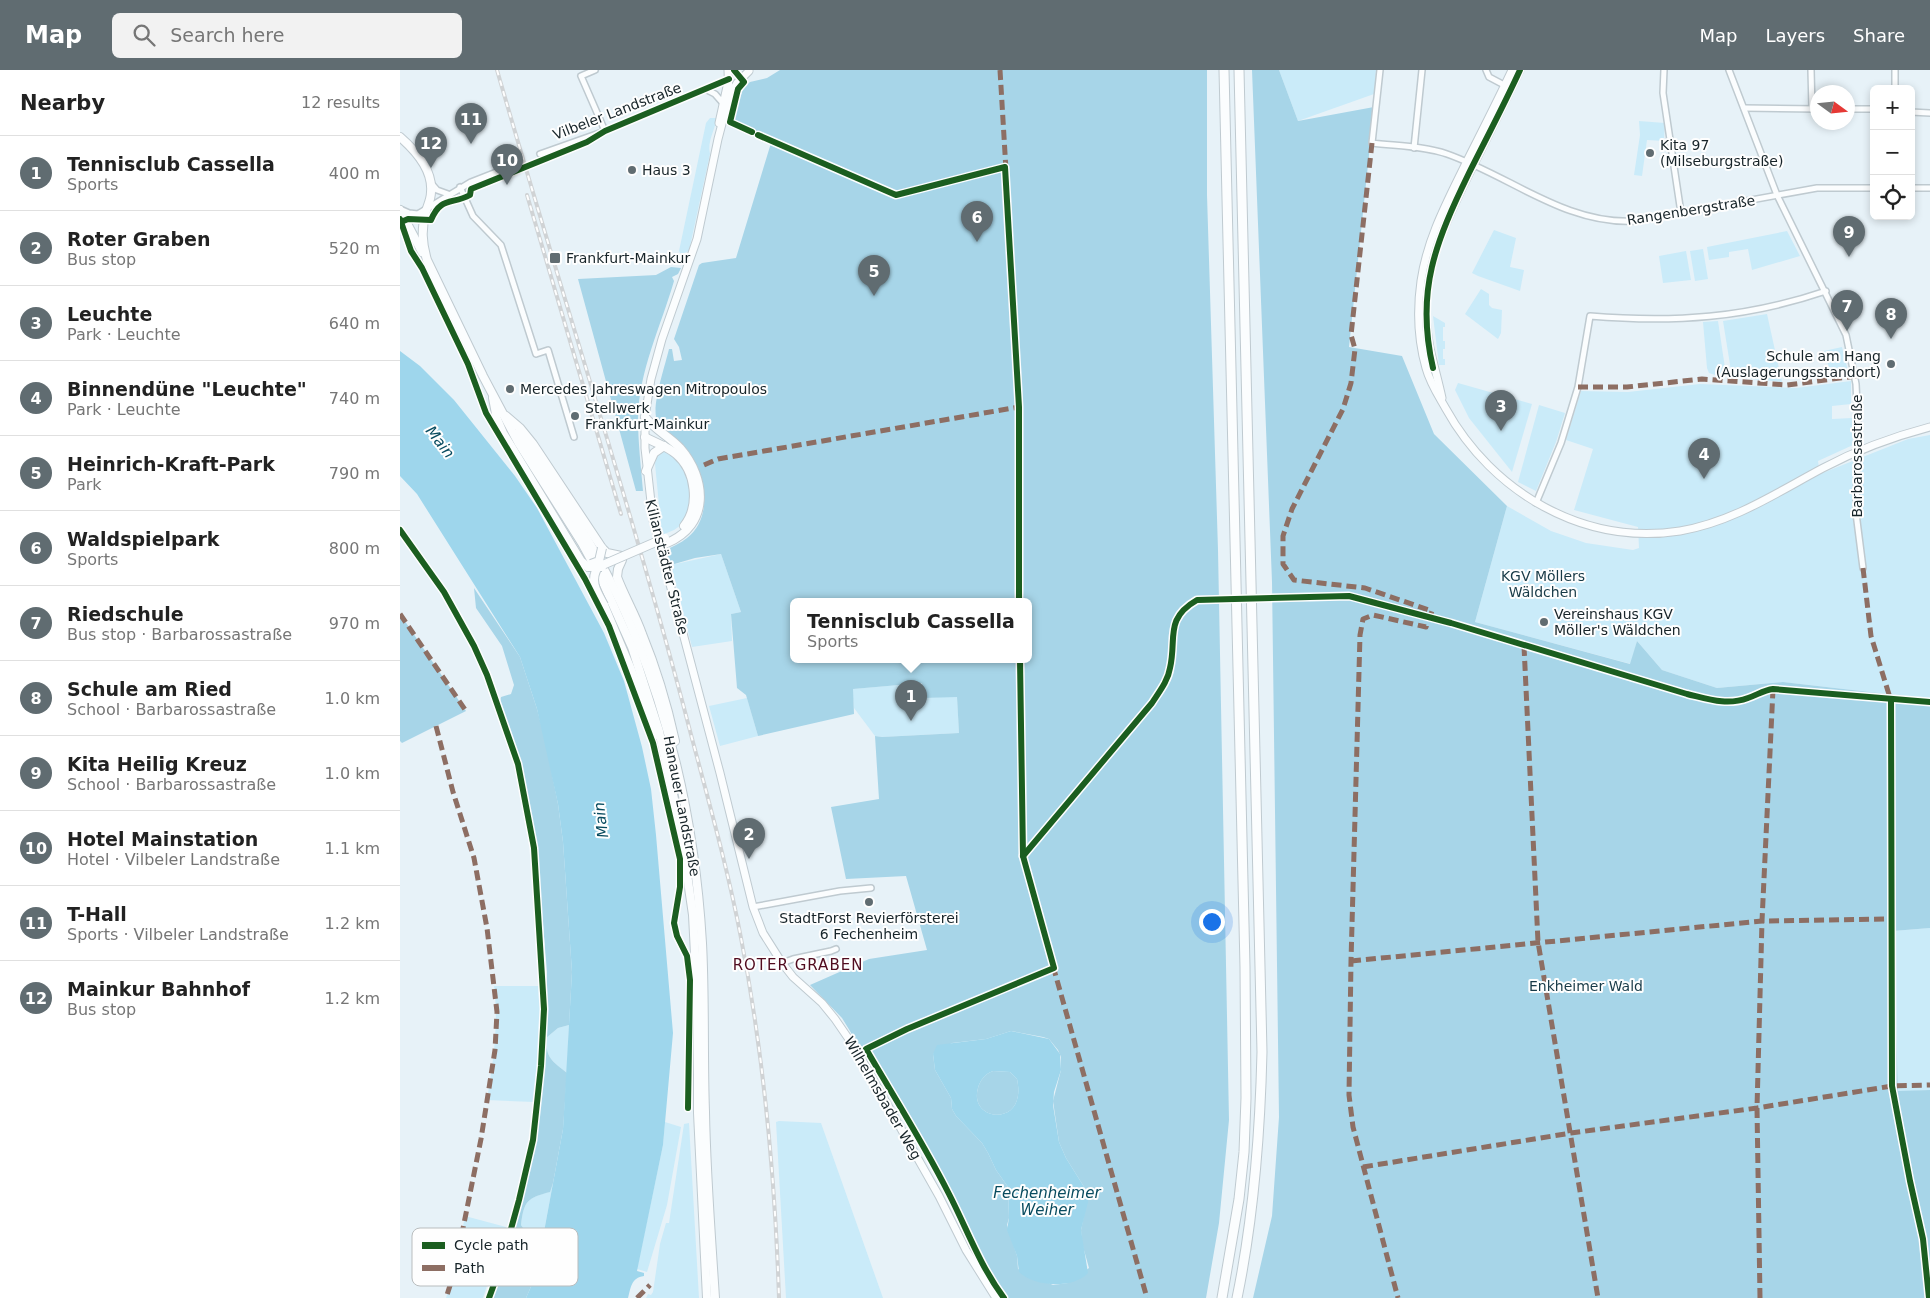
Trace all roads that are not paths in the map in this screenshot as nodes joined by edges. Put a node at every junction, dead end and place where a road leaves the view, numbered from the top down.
1 (595, 70) edge
2 (728, 70) edge
3 (749, 70) edge
4 (1224, 70) edge
5 (1239, 70) edge
6 (1380, 70) edge
7 (1422, 70) edge
8 (1486, 70) edge
9 (1512, 70) edge
10 (1520, 70) edge
11 (1664, 70) edge
12 (1729, 70) edge
13 (1811, 70) edge
14 (1895, 70) edge
15 (729, 79) junction
16 (1813, 85) edge
17 (1895, 85) edge
18 (1508, 87) junction
19 (705, 89) junction
20 (729, 97) junction
21 (722, 102) junction
22 (1744, 108) junction
23 (1810, 109) edge
24 (1855, 109) edge
25 (1870, 109) edge
26 (1915, 112) edge
27 (1930, 113) edge
28 (605, 131) junction
29 (400, 137) edge
30 (718, 139) junction
31 (1414, 148) junction
32 (540, 154) dead end
33 (1470, 164) junction
34 (512, 166) dead end
35 (431, 182) junction
36 (460, 187) junction
37 (1870, 188) edge
38 (1915, 188) edge
39 (1930, 188) edge
40 (449, 194) junction
41 (1777, 195) junction
42 (426, 208) junction
43 (400, 209) edge
44 (1680, 213) junction
45 (427, 260) junction
46 (1826, 291) junction
47 (491, 391) junction
48 (504, 414) junction
49 (646, 417) junction
50 (1930, 427) edge
51 (574, 437) dead end
52 (645, 437) junction
53 (669, 438) junction
54 (664, 446) junction
55 (1857, 451) junction
56 (646, 471) junction
57 (1536, 503) junction
58 (666, 541) junction
59 (602, 548) junction
60 (621, 558) junction
61 (584, 564) junction
62 (598, 568) junction
63 (1863, 568) dead end
64 (668, 764) junction
65 (678, 774) junction
66 (871, 888) dead end
67 (753, 907) junction
68 (836, 949) dead end
69 (782, 963) junction
70 (708, 1298) edge
71 (715, 1298) edge
72 (996, 1298) edge
73 (1222, 1298) edge
74 (1237, 1298) edge

1 - 28 street, Vilbeler Landstraße
2 - 15 street
3 - 15 street, Vilbeler Landstraße
3 - 20 street
4 - 73 highway
5 - 74 highway
6 - 31 street, Rangenbergstraße
7 - 31 street
8 - 18 street
9 - 18 street
10 - 18 street
11 - 44 street
12 - 22 street, Barbarossastraße
13 - 16 street
14 - 17 street
15 - 19 street, Vilbeler Landstraße
15 - 20 street
15 - 21 street, Kilianstädter Straße
18 - 33 street
19 - 21 street
19 - 28 street, Vilbeler Landstraße
20 - 30 street, Kilianstädter Straße
21 - 30 street, Kilianstädter Straße
22 - 23 street
22 - 41 street, Barbarossastraße
24 - 25 street
26 - 27 street
28 - 32 street, Vilbeler Landstraße
29 - 35 main road
30 - 49 street, Kilianstädter Straße
31 - 33 street, Rangenbergstraße
33 - 44 street, Rangenbergstraße
33 - 57 street
34 - 36 street
35 - 40 street
35 - 42 main road, Hanauer Landstraße
36 - 40 street
36 - 51 street
37 - 41 street, Rangenbergstraße
38 - 39 street
40 - 42 street
41 - 44 street, Rangenbergstraße
41 - 46 street, Barbarossastraße
42 - 43 street
42 - 45 main road, Hanauer Landstraße
43 - 45 main road, Hanauer Landstraße
45 - 47 main road, Hanauer Landstraße
46 - 55 street, Barbarossastraße
46 - 57 street
47 - 48 main road, Hanauer Landstraße
47 - 61 main road
48 - 59 main road
48 - 64 main road, Hanauer Landstraße
48 - 65 main road, Hanauer Landstraße
49 - 52 street, Kilianstädter Straße
49 - 53 main road
50 - 55 street
52 - 53 main road
52 - 54 main road
52 - 56 street, Kilianstädter Straße
53 - 58 main road
54 - 56 main road
54 - 58 main road
55 - 57 street
55 - 63 street, Barbarossastraße
56 - 67 street, Kilianstädter Straße
58 - 60 main road, bridge
59 - 60 main road
59 - 61 main road, bridge
60 - 62 main road, bridge
60 - 65 main road
61 - 62 main road, bridge
62 - 64 main road, bridge
64 - 70 main road, Hanauer Landstraße
65 - 71 main road, Hanauer Landstraße
66 - 67 street
67 - 69 street, Wilhelmsbader Weg
68 - 69 street
69 - 72 street, Wilhelmsbader Weg

